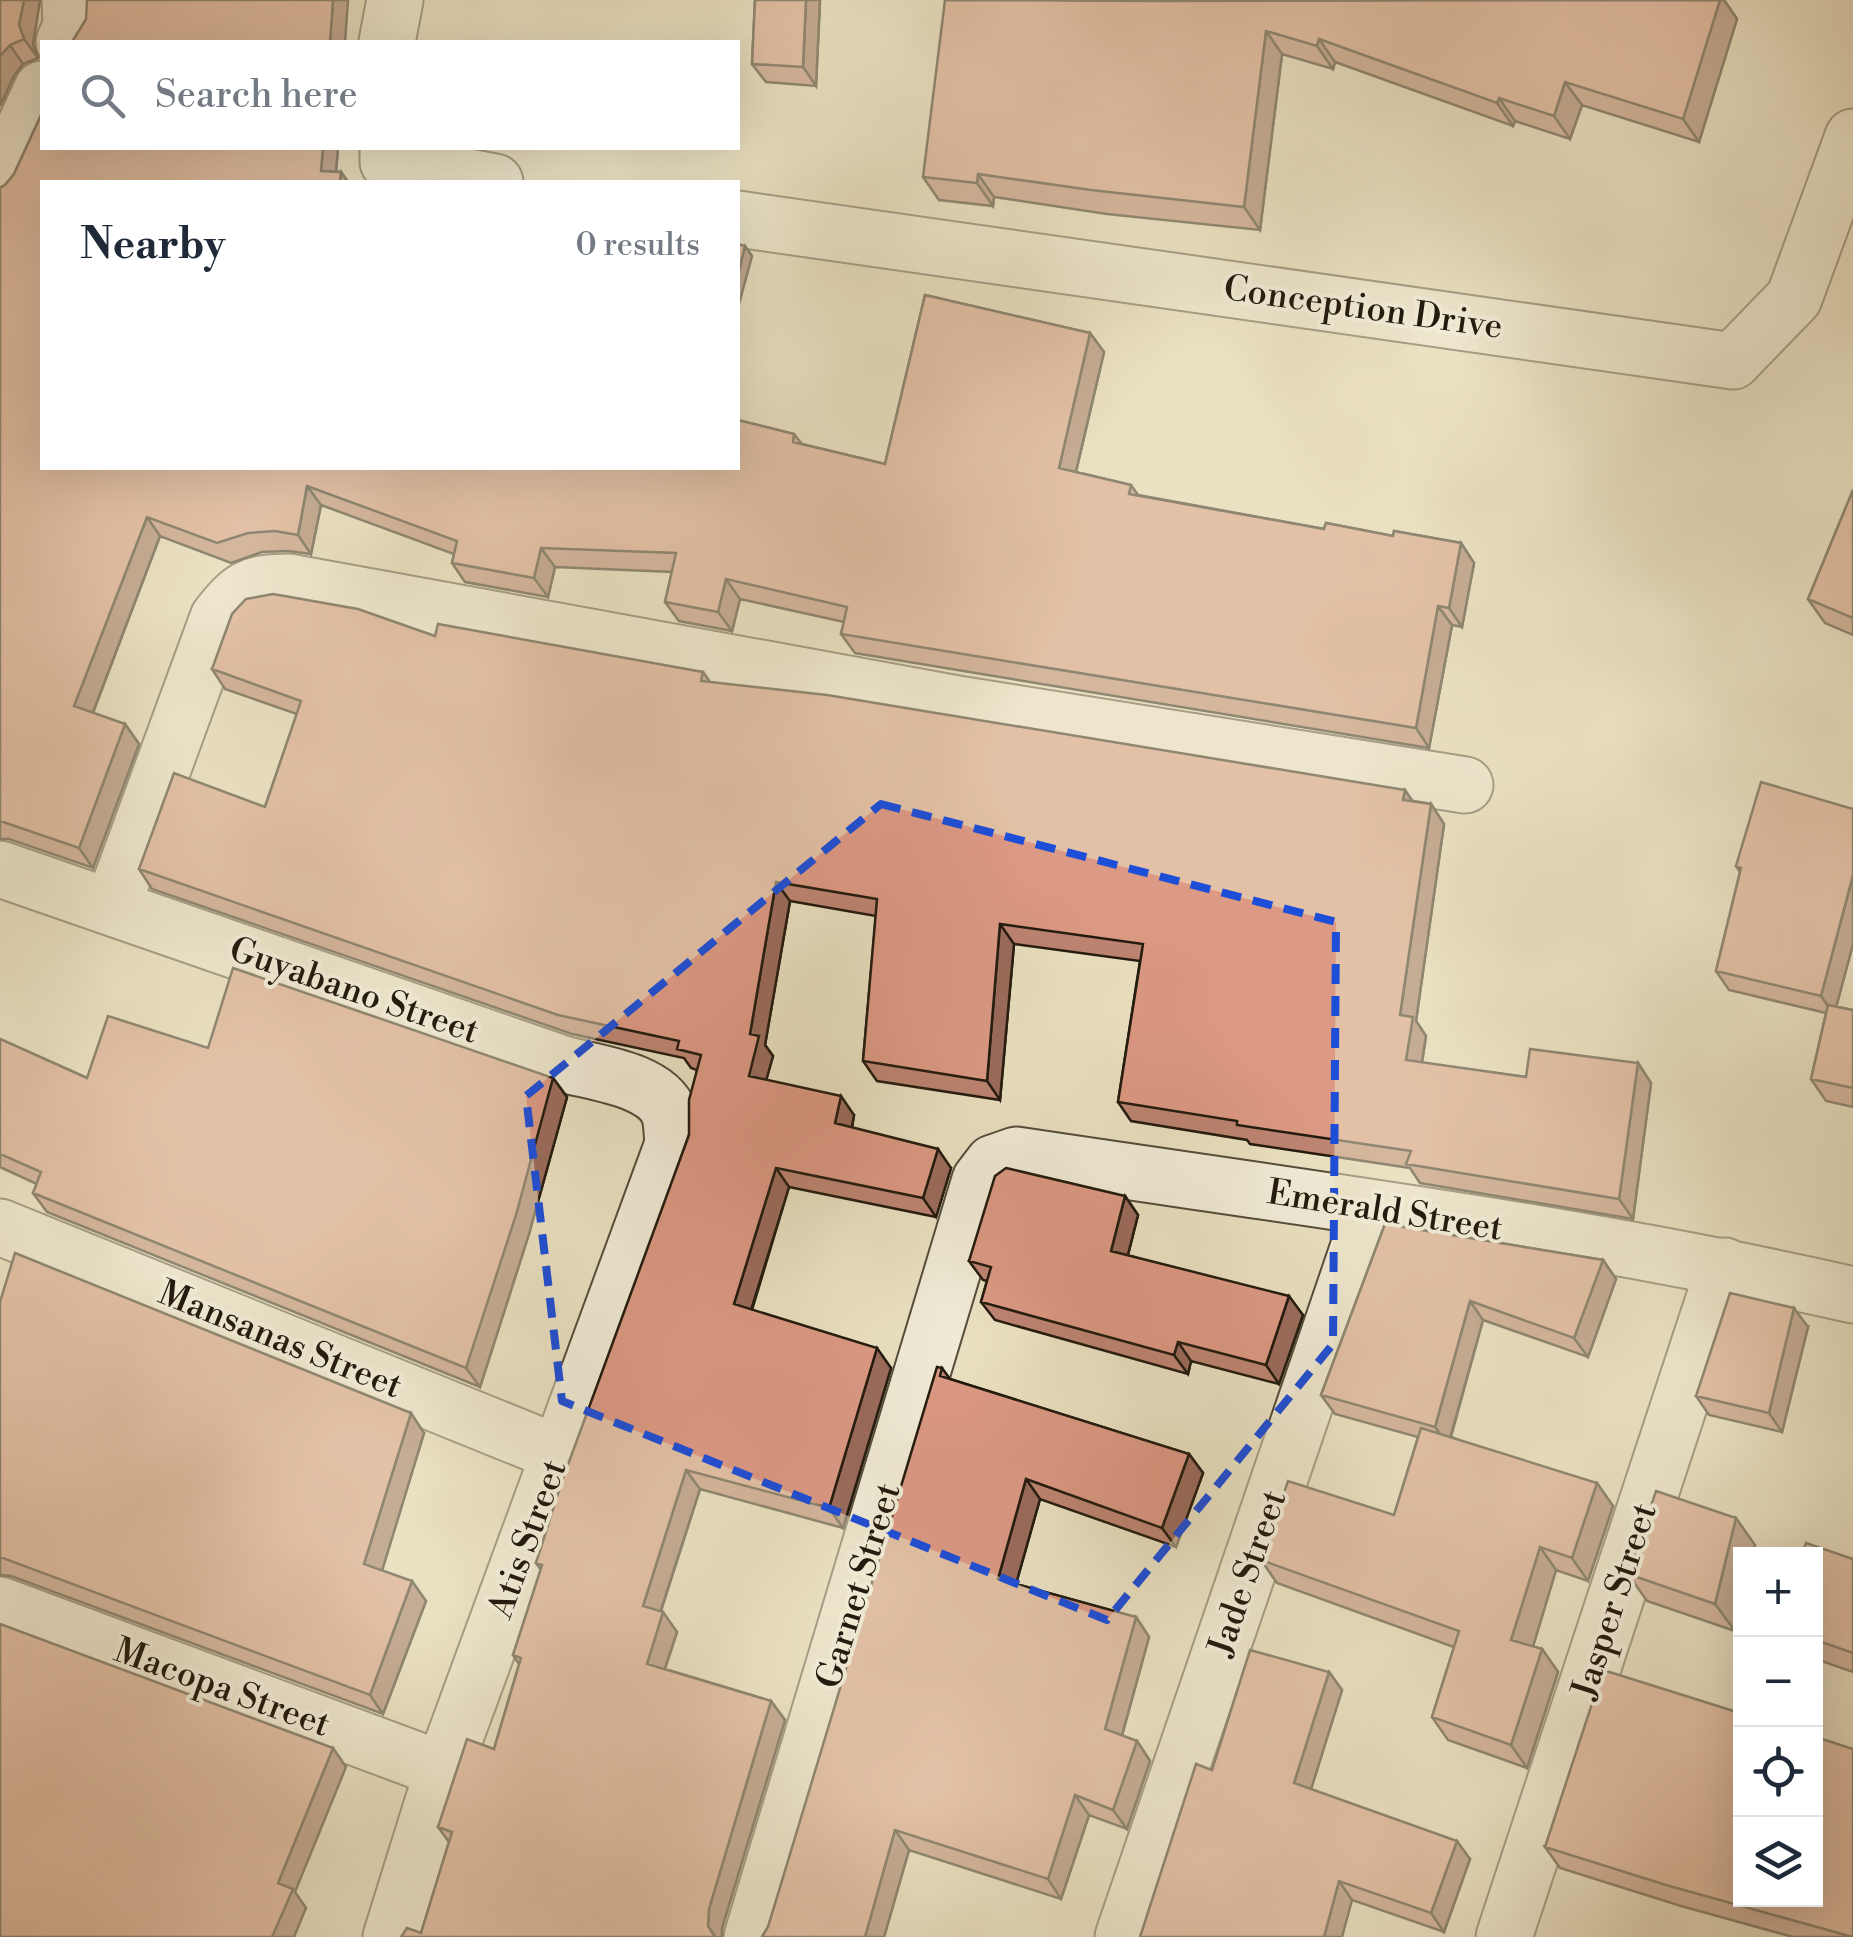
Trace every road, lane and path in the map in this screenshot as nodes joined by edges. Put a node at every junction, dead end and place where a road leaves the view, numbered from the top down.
1 (70, 0) edge
2 (394, 0) edge
3 (65, 40) edge
4 (387, 40) edge
5 (40, 93) edge
6 (1853, 138) edge
7 (388, 154) edge
8 (0, 180) edge
9 (487, 180) edge
10 (740, 219) edge
11 (1466, 785) dead end
12 (0, 869) edge
13 (112, 907) junction
14 (673, 1144) joint
15 (1372, 1208) junction
16 (0, 1227) edge
17 (966, 1236) joint
18 (1725, 1266) junction
19 (1853, 1295) edge
20 (560, 1454) junction
21 (0, 1605) edge
22 (444, 1770) junction
23 (391, 1937) edge
24 (752, 1937) edge
25 (1123, 1937) edge
26 (1504, 1937) edge

1 - 3 street
2 - 4 street
5 - 8 street
6 - 10 street, Conception Drive
7 - 9 street
11 - 13 street
12 - 13 street, Guyabano Street
13 - 14 street, Guyabano Street
14 - 20 street, Atis Street
15 - 17 street, Emerald Street
15 - 18 street, Emerald Street
15 - 25 street, Jade Street
16 - 20 street, Mansanas Street
17 - 24 street, Garnet Street
18 - 19 street, Emerald Street
18 - 26 street, Jasper Street
20 - 22 street, Atis Street
21 - 22 street, Macopa Street
22 - 23 street, Atis Street

